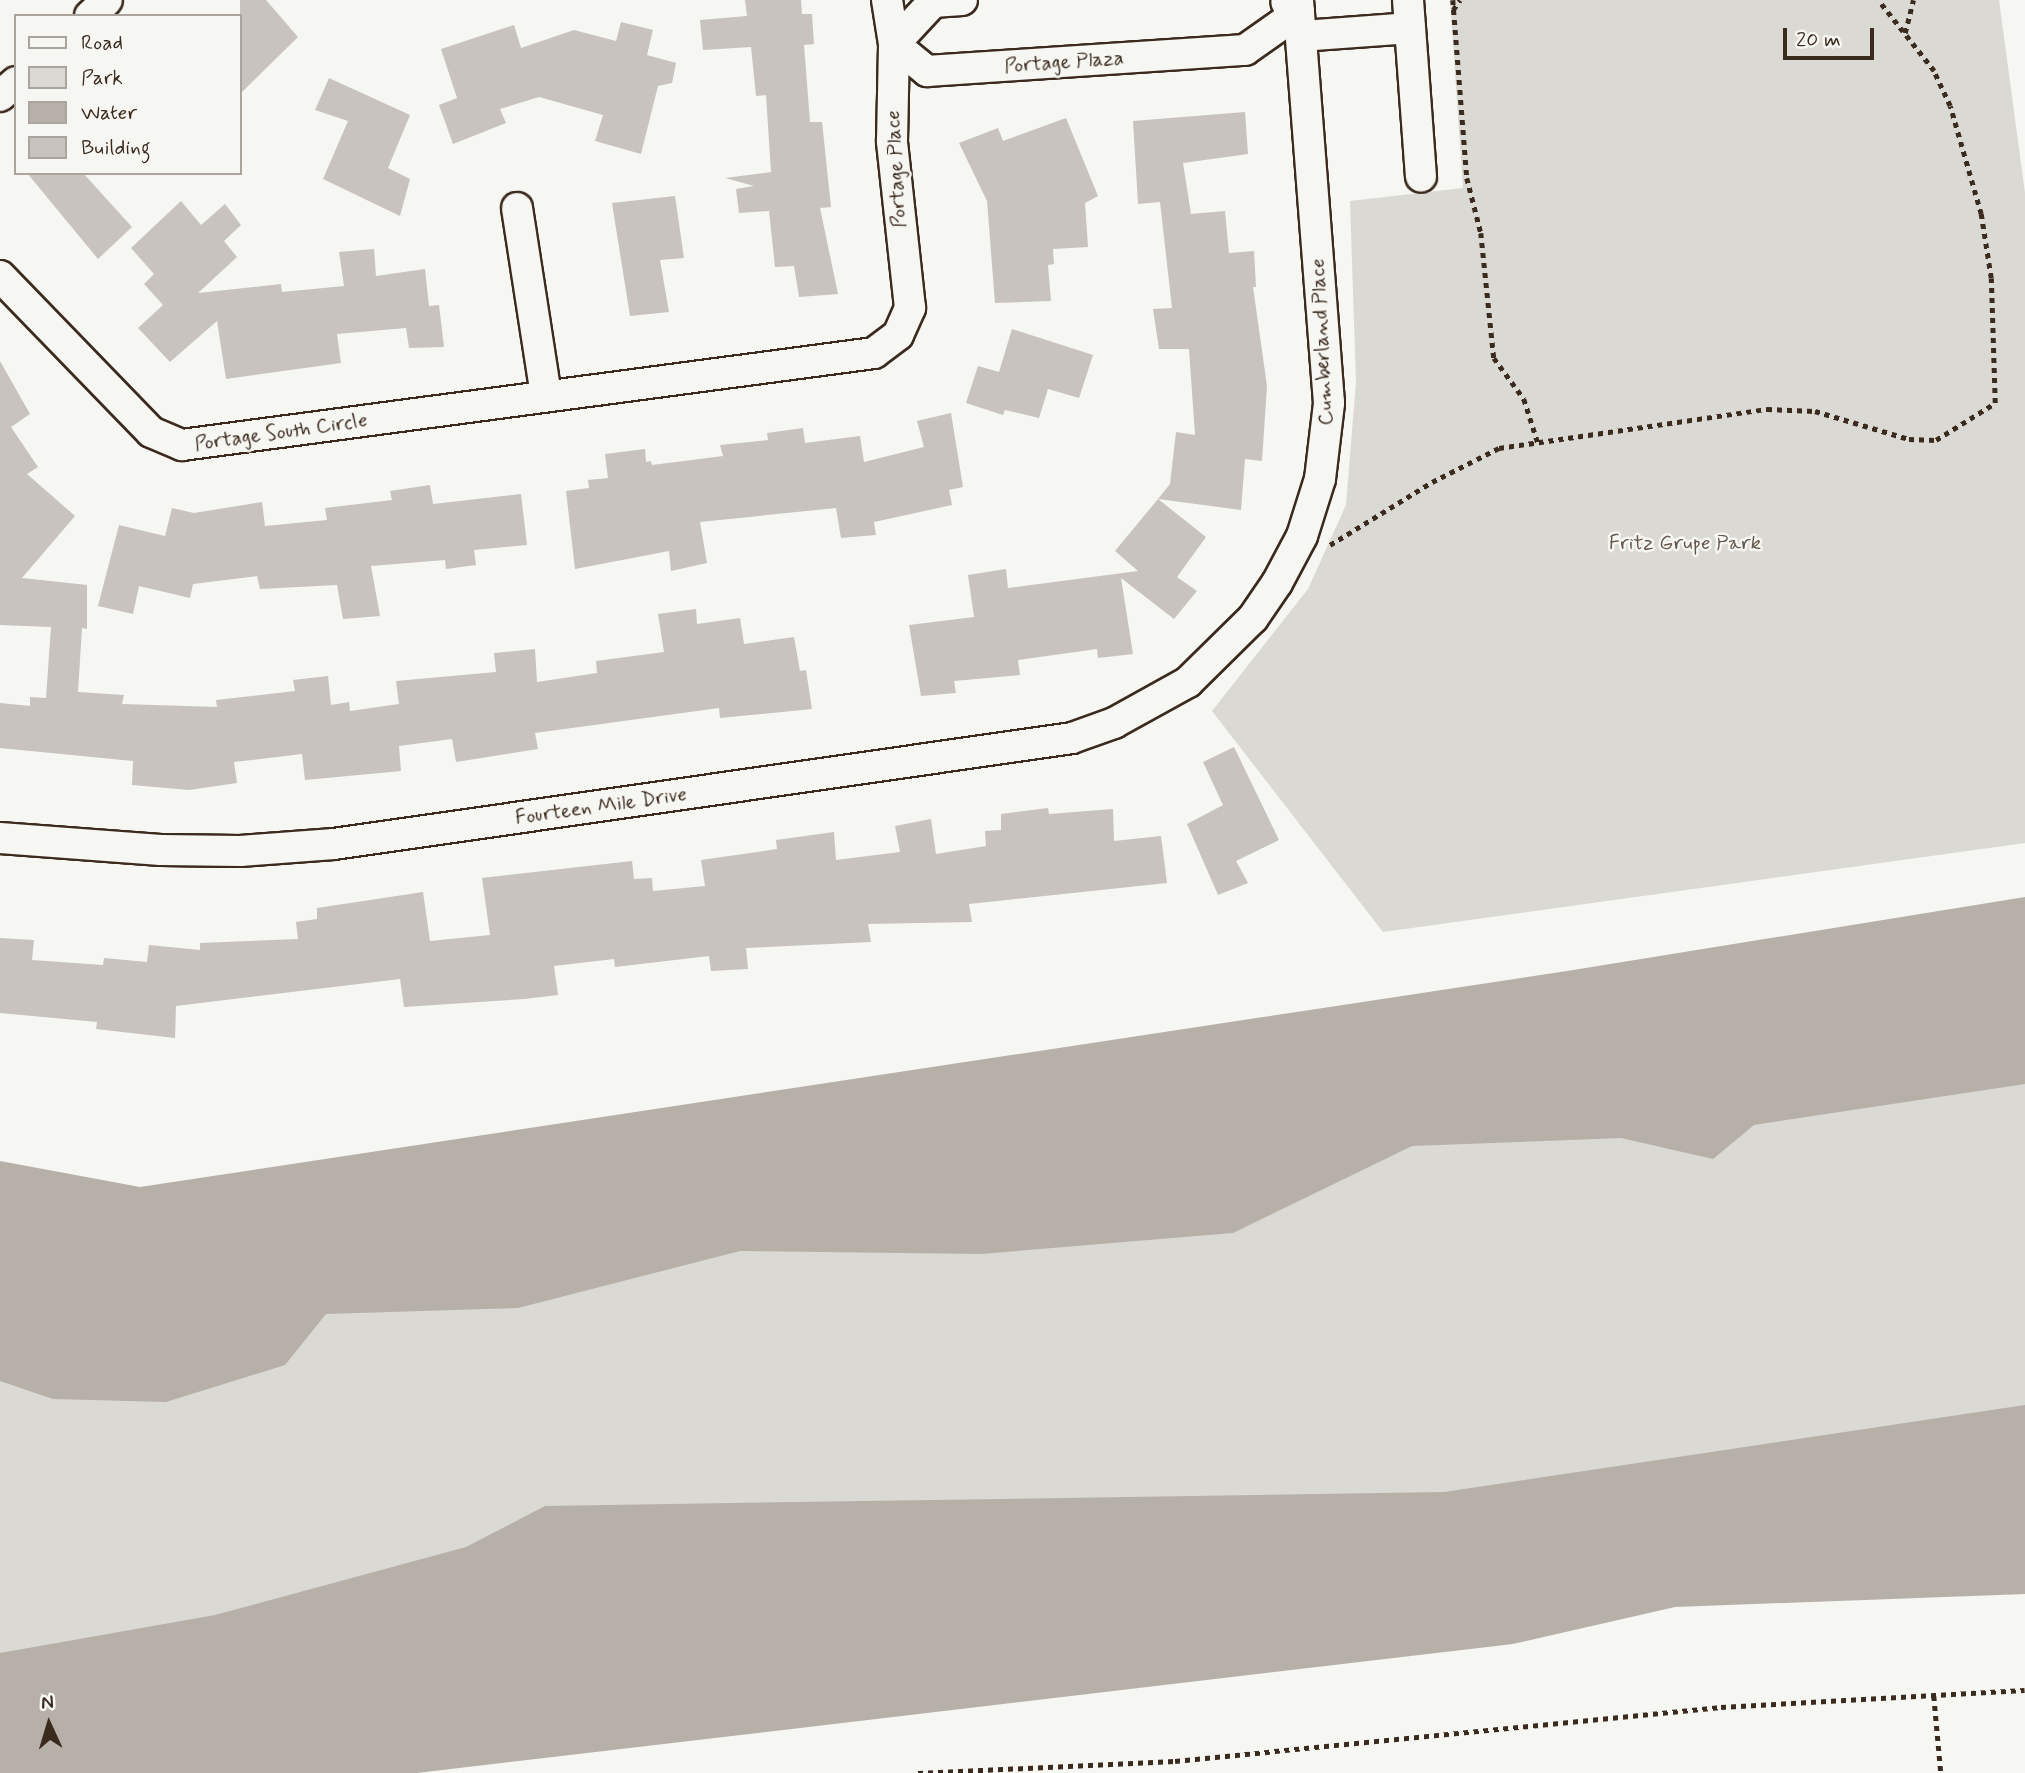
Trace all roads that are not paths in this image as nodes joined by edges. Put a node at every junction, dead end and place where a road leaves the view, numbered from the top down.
1 (107, 0) edge
2 (887, 0) edge
3 (962, 0) edge
4 (1295, 12) edge
5 (92, 14) edge
6 (1409, 14) edge
7 (894, 44) junction
8 (14, 84) edge
9 (0, 96) edge
10 (1421, 177) dead end
11 (517, 208) dead end
12 (0, 276) edge
13 (898, 335) joint
14 (546, 395) junction
15 (1188, 682) joint
16 (0, 838) edge

1 - 5 street
2 - 7 street, Portage Place
3 - 7 street
4 - 6 street
4 - 7 street, Portage Plaza
4 - 15 street, Cumberland Place
6 - 10 street
7 - 13 street, Portage Place
8 - 9 street
11 - 14 street
12 - 14 street, Portage South Circle
13 - 14 street, Portage South Circle
15 - 16 street, Fourteen Mile Drive

